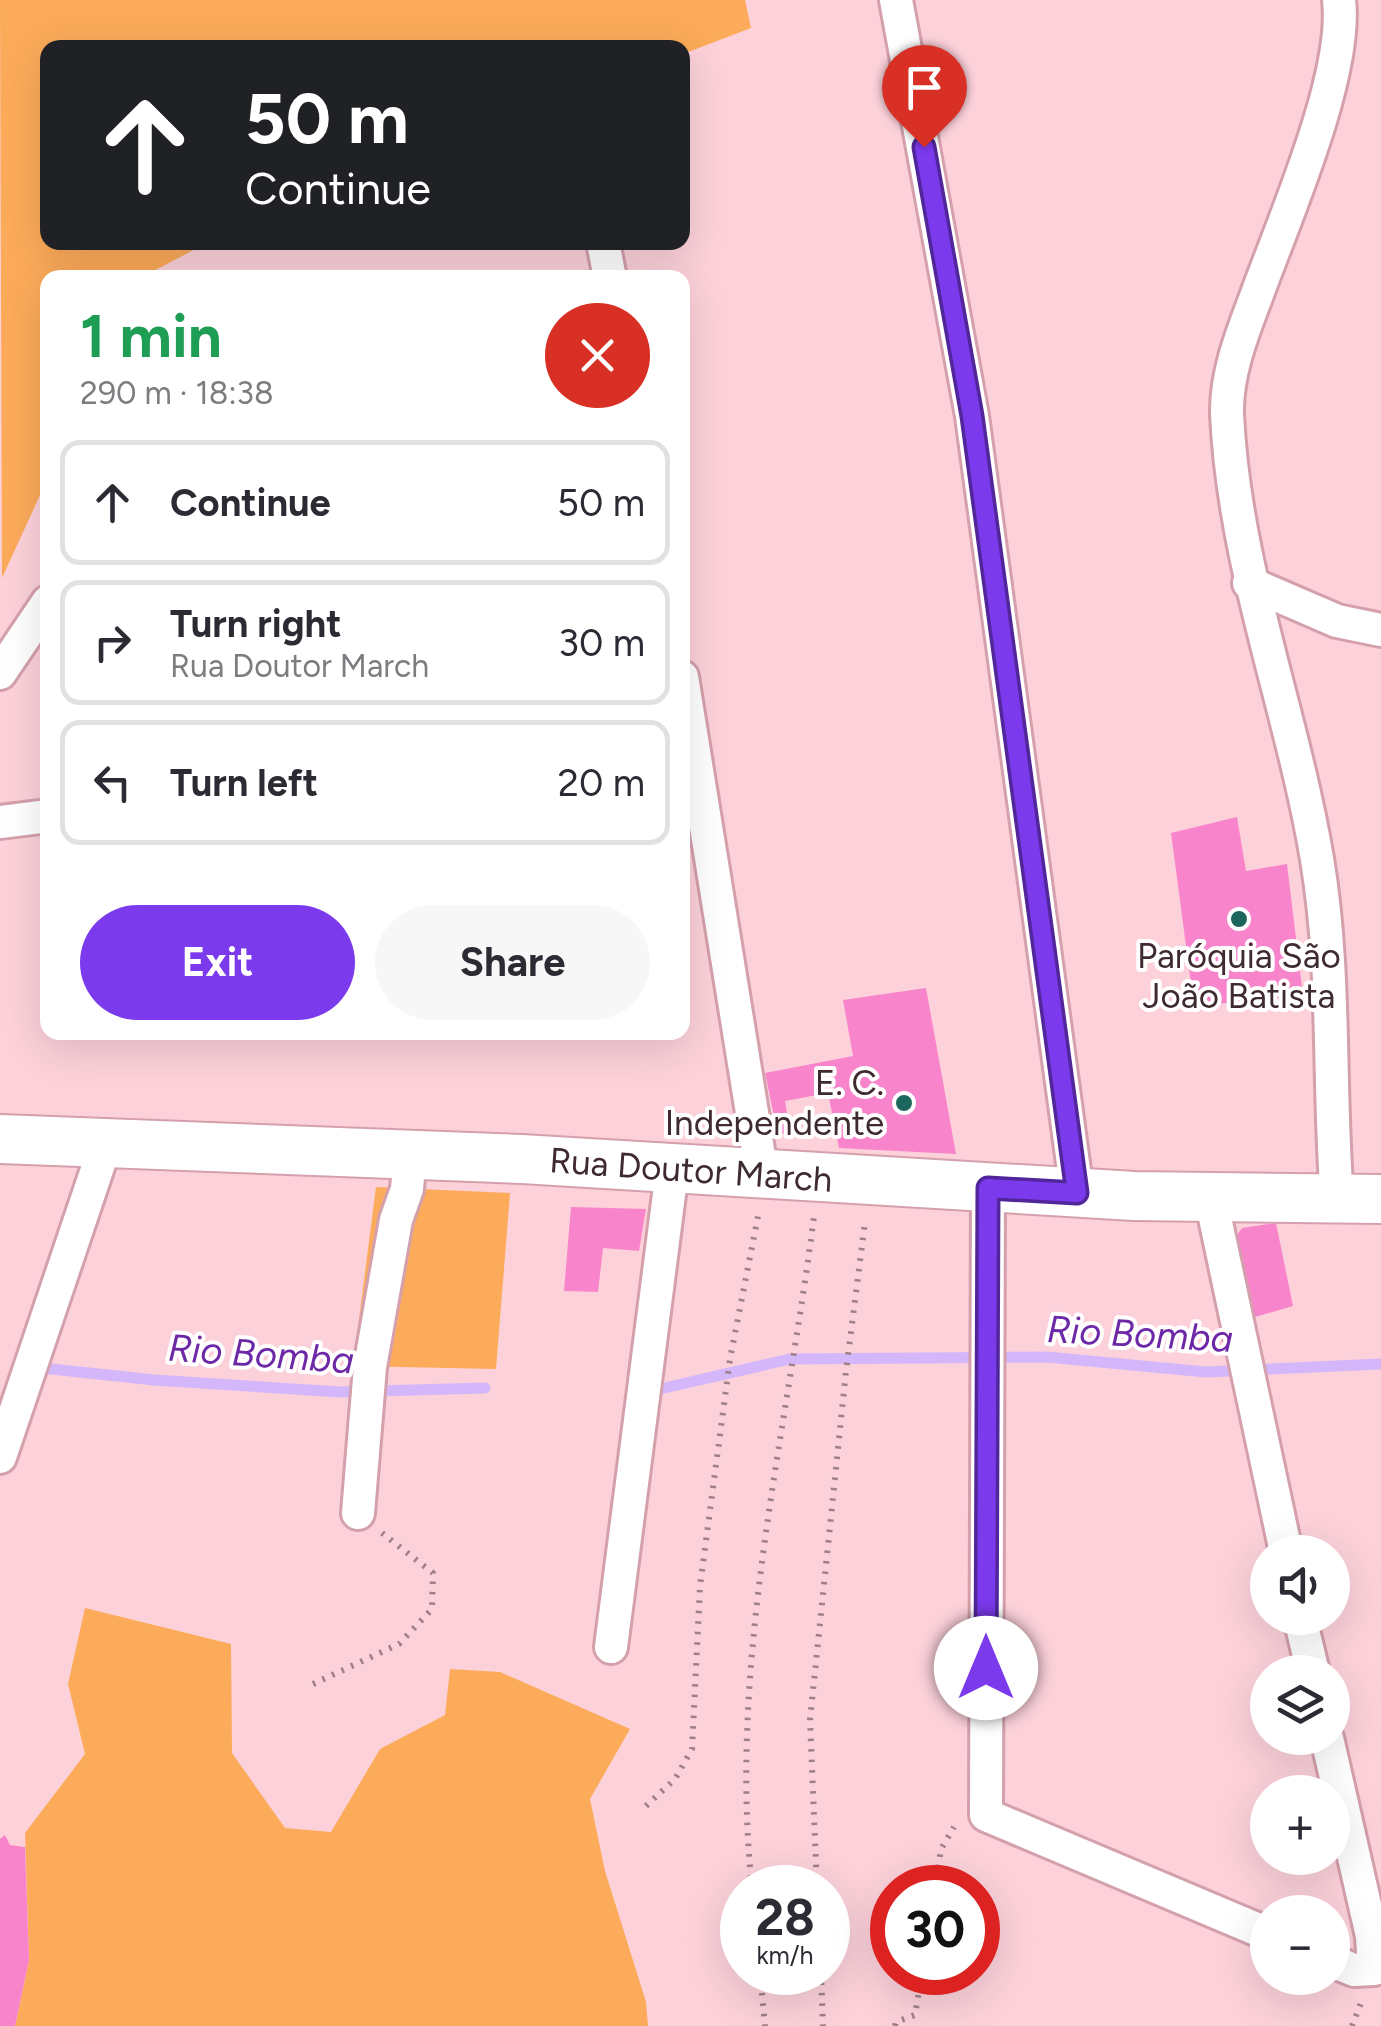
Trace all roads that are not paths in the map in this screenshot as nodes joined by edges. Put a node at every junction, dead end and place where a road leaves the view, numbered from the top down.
1 (896, 0) edge
2 (1340, 0) edge
3 (1249, 584) junction
4 (40, 614) edge
5 (1381, 630) edge
6 (0, 673) edge
7 (690, 728) edge
8 (40, 817) edge
9 (0, 822) edge
10 (0, 1139) edge
11 (105, 1146) junction
12 (410, 1154) junction
13 (672, 1171) junction
14 (762, 1175) junction
15 (988, 1188) junction
16 (1077, 1193) junction
17 (1211, 1199) junction
18 (1359, 1199) edge
19 (0, 1457) edge
20 (358, 1513) road end
21 (1282, 1535) edge
22 (611, 1647) dead end
23 (1331, 1755) edge
24 (1250, 1926) edge
25 (1350, 1968) edge

1 - 16 street
2 - 3 street
3 - 5 street
3 - 18 street
4 - 6 street
7 - 14 street
8 - 9 street
10 - 11 main road, Rua Doutor March
11 - 12 main road, Rua Doutor March
11 - 19 street
12 - 13 main road, Rua Doutor March
12 - 20 street
13 - 14 main road, Rua Doutor March
13 - 22 street
14 - 15 main road, Rua Doutor March
15 - 16 main road, Rua Doutor March
15 - 24 street
16 - 17 main road, Rua Doutor March
17 - 18 main road, Rua Doutor March
17 - 21 street
23 - 25 street

